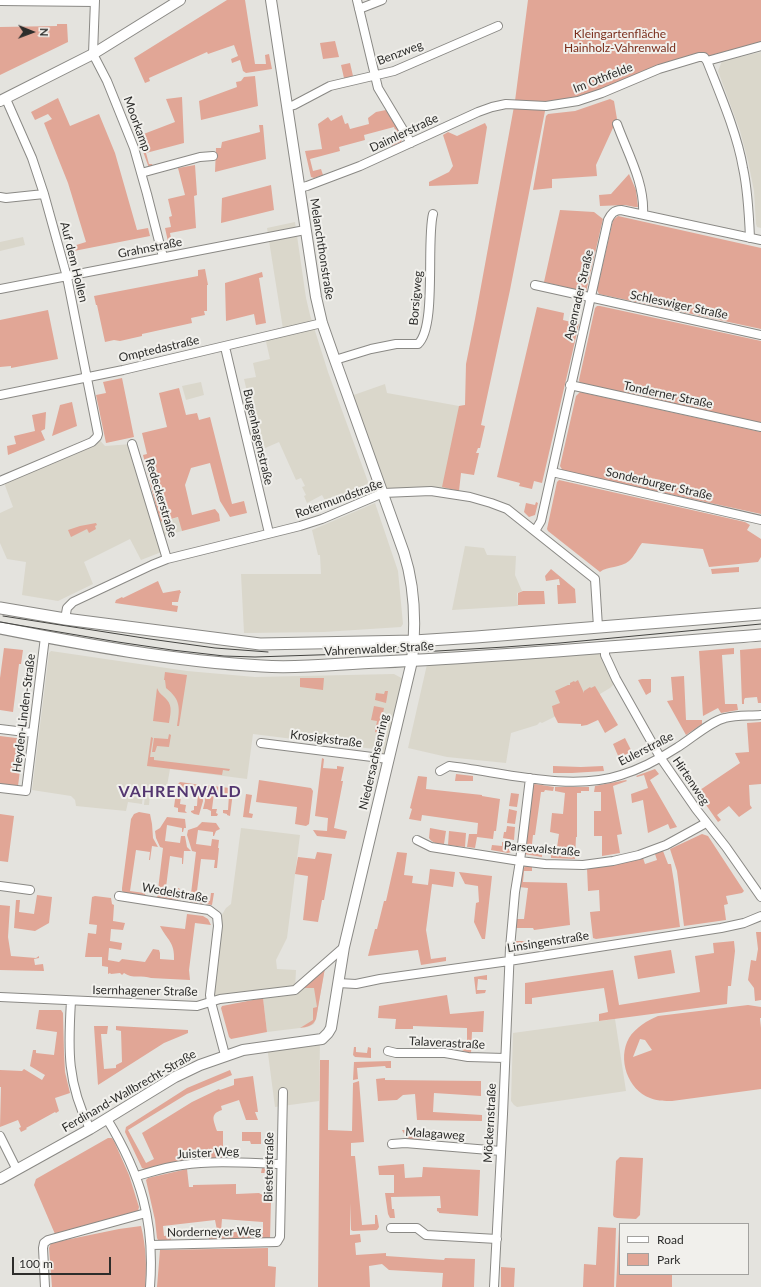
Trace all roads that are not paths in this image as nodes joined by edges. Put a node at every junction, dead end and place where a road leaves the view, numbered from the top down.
1 (180, 0) edge
2 (271, 0) edge
3 (357, 0) edge
4 (382, 0) edge
5 (0, 1) edge
6 (95, 1) edge
7 (360, 9) junction
8 (498, 26) dead end
9 (761, 46) edge
10 (93, 54) junction
11 (707, 61) junction
12 (374, 75) junction
13 (3, 100) edge
14 (519, 104) joint
15 (287, 107) junction
16 (617, 124) dead end
17 (411, 143) junction
18 (213, 156) dead end
19 (141, 174) junction
20 (299, 188) junction
21 (44, 194) junction
22 (0, 197) edge
23 (433, 214) dead end
24 (643, 214) junction
25 (305, 230) junction
26 (750, 238) junction
27 (761, 240) edge
28 (163, 258) junction
29 (67, 277) junction
30 (535, 285) dead end
31 (0, 289) edge
32 (591, 298) junction
33 (322, 323) junction
34 (761, 335) edge
35 (225, 347) junction
36 (335, 360) junction
37 (88, 378) junction
38 (570, 385) junction
39 (0, 395) edge
40 (761, 427) edge
41 (132, 444) dead end
42 (552, 472) junction
43 (0, 481) edge
44 (383, 494) junction
45 (761, 520) edge
46 (535, 531) junction
47 (269, 534) junction
48 (167, 559) junction
49 (0, 608) edge
50 (761, 614) edge
51 (65, 619) junction
52 (598, 623) junction
53 (0, 628) edge
54 (761, 635) edge
55 (45, 637) junction
56 (414, 641) junction
57 (605, 648) junction
58 (412, 661) junction
59 (761, 715) edge
60 (0, 729) edge
61 (33, 733) junction
62 (261, 743) dead end
63 (660, 757) junction
64 (388, 759) junction
65 (440, 771) dead end
66 (530, 778) junction
67 (0, 788) edge
68 (706, 823) junction
69 (417, 840) dead end
70 (520, 861) junction
71 (0, 886) edge
72 (30, 890) dead end
73 (118, 896) dead end
74 (761, 898) edge
75 (761, 916) edge
76 (344, 947) junction
77 (509, 961) junction
78 (338, 983) junction
79 (0, 997) edge
80 (71, 1001) junction
81 (211, 1002) junction
82 (325, 1037) joint
83 (388, 1052) dead end
84 (225, 1055) junction
85 (505, 1058) junction
86 (283, 1092) dead end
87 (107, 1119) junction
88 (90, 1129) junction
89 (0, 1136) edge
90 (392, 1144) dead end
91 (501, 1151) junction
92 (281, 1164) junction
93 (17, 1170) junction
94 (137, 1176) junction
95 (0, 1179) edge
96 (146, 1213) junction
97 (391, 1228) dead end
98 (497, 1239) junction
99 (277, 1242) joint
100 (151, 1244) junction
101 (46, 1287) edge
102 (150, 1287) edge
103 (494, 1287) edge

1 - 10 street
2 - 15 street, Melanchthonstraße
3 - 7 street
4 - 7 street
5 - 6 street
6 - 10 street, Moorkamp
7 - 12 street
8 - 12 street, Benzweg
9 - 11 street, Im Othfelde
10 - 13 street
10 - 19 street, Moorkamp
11 - 14 street, Im Othfelde
11 - 26 street
12 - 15 street, Benzweg
12 - 17 street
13 - 21 street, Auf dem Hollen
14 - 17 street, Daimlerstraße
15 - 20 street, Melanchthonstraße
16 - 24 street
17 - 20 street, Daimlerstraße
18 - 19 street
19 - 28 street, Moorkamp
20 - 25 street, Melanchthonstraße
21 - 22 street
21 - 29 street, Auf dem Hollen
23 - 36 street, Borsigweg
24 - 26 street, Apenrader Straße
24 - 32 street, Apenrader Straße
25 - 28 street, Grahnstraße
25 - 33 street, Melanchthonstraße
26 - 27 street, Apenrader Straße
28 - 29 street, Grahnstraße
29 - 31 street, Grahnstraße
29 - 37 street, Auf dem Hollen
30 - 32 street, Schleswiger Straße
32 - 34 street, Schleswiger Straße
32 - 38 street, Apenrader Straße
33 - 35 street, Omptedastraße
33 - 36 street, Melanchthonstraße
35 - 37 street, Omptedastraße
35 - 47 street, Bugenhagenstraße
36 - 44 street, Melanchthonstraße
37 - 39 street, Omptedastraße
37 - 43 street, Auf dem Hollen
38 - 40 street, Tonderner Straße
38 - 42 street, Apenrader Straße
41 - 48 street, Redeckerstraße
42 - 45 street, Sonderburger Straße
42 - 46 street, Apenrader Straße
44 - 46 street, Rotermundstraße
44 - 47 street, Rotermundstraße
44 - 56 street, Niedersachsenring
46 - 52 street, Rotermundstraße
47 - 48 street, Rotermundstraße
48 - 51 street, Rotermundstraße
49 - 51 main road, Vahrenwalder Straße
50 - 52 main road, Vahrenwalder Straße
51 - 56 main road, Vahrenwalder Straße
52 - 56 main road, Vahrenwalder Straße
53 - 55 main road, Vahrenwalder Straße
54 - 57 main road, Vahrenwalder Straße
55 - 58 main road, Vahrenwalder Straße
55 - 61 street, Heyden-Linden-Straße
56 - 58 street, Niedersachsenring
57 - 58 main road, Vahrenwalder Straße
57 - 63 street, Hirtenweg
58 - 64 street, Niedersachsenring
59 - 63 street, Eulerstraße
60 - 61 street
61 - 67 street, Heyden-Linden-Straße
62 - 64 street, Krosigkstraße
63 - 66 street, Eulerstraße
63 - 68 street, Hirtenweg
64 - 76 street, Niedersachsenring
65 - 66 street, Eulerstraße
66 - 70 street, Möckernstraße
68 - 70 street, Parsevalstraße
68 - 74 street, Hirtenweg
69 - 70 street, Parsevalstraße
70 - 77 street, Möckernstraße
71 - 72 street
73 - 81 street, Wedelstraße
75 - 77 street, Linsingenstraße
76 - 78 street, Niedersachsenring
76 - 81 street, Isernhagener Straße
77 - 78 street, Linsingenstraße
77 - 85 street, Möckernstraße
78 - 82 street, Niedersachsenring
79 - 80 street, Isernhagener Straße
80 - 81 street, Isernhagener Straße
80 - 88 street
81 - 84 street
82 - 84 street, Ferdinand-Wallbrecht-Straße
83 - 85 street, Talaverastraße
84 - 87 street, Ferdinand-Wallbrecht-Straße
85 - 91 street, Möckernstraße
86 - 92 street, Biesterstraße
87 - 88 street, Ferdinand-Wallbrecht-Straße
87 - 94 street
88 - 93 street, Ferdinand-Wallbrecht-Straße
89 - 93 street
90 - 91 street, Malagaweg
91 - 98 street, Möckernstraße
92 - 94 street, Juister Weg
92 - 99 street, Biesterstraße
93 - 95 street, Ferdinand-Wallbrecht-Straße
94 - 96 street
96 - 100 street
96 - 101 street
97 - 98 street
98 - 103 street, Möckernstraße
99 - 100 street, Norderneyer Weg
100 - 102 street

